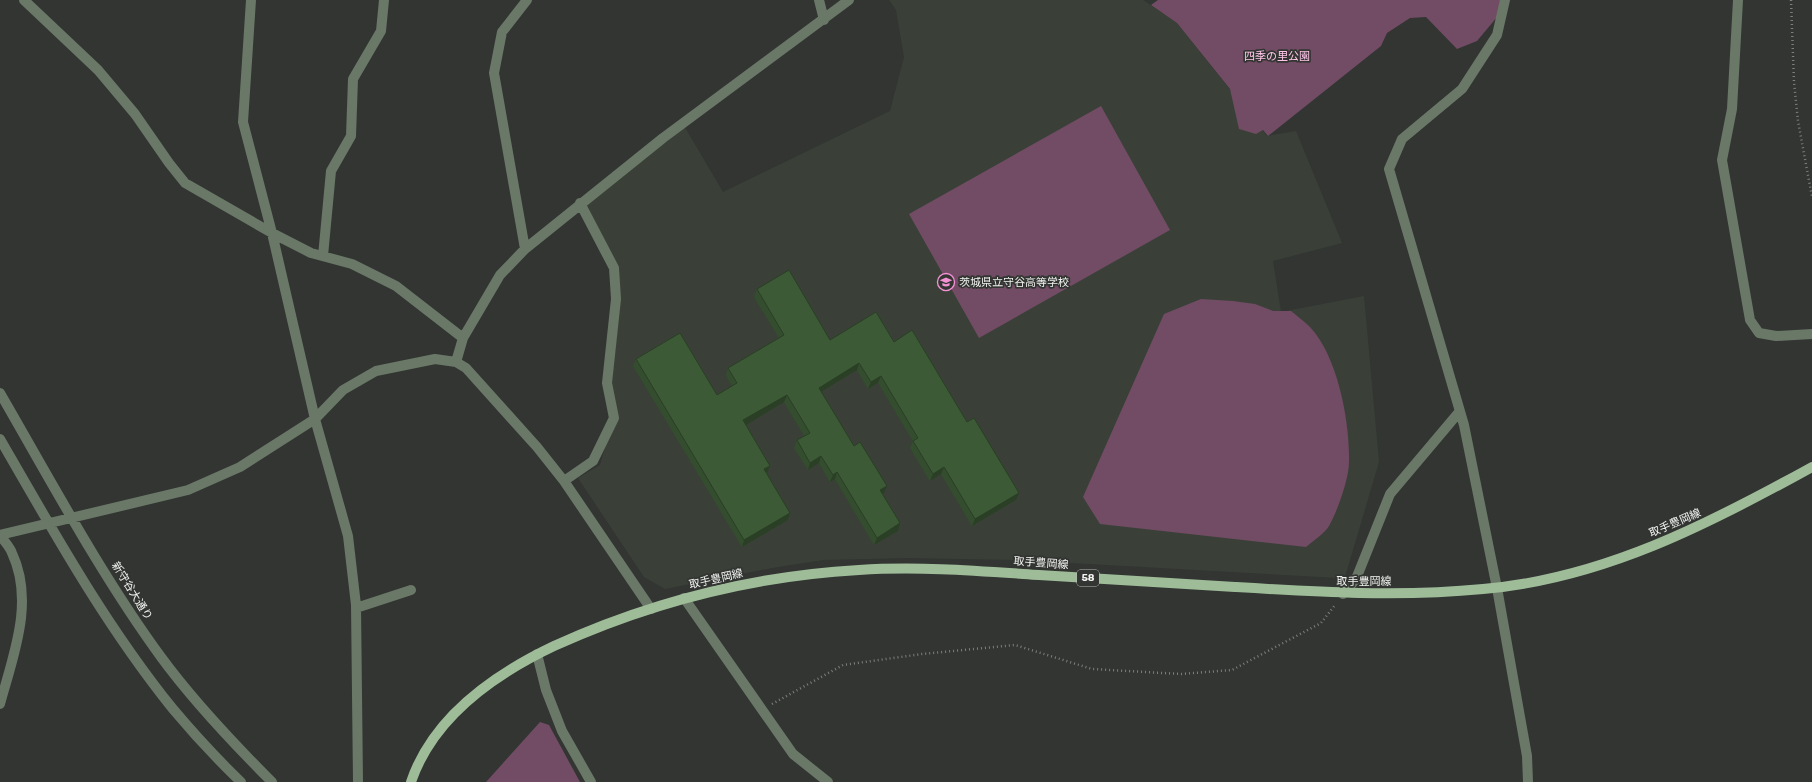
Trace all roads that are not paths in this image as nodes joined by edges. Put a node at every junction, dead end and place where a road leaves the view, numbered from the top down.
1 (251, 0) edge
2 (384, 0) edge
3 (527, 0) edge
4 (819, 0) edge
5 (849, 0) edge
6 (1505, 0) edge
7 (1738, 0) edge
8 (29, 2) edge
9 (824, 20) junction
10 (580, 203) junction
11 (272, 233) junction
12 (525, 249) junction
13 (323, 256) junction
14 (1812, 334) edge
15 (463, 338) junction
16 (456, 362) junction
17 (0, 393) edge
18 (1460, 411) junction
19 (315, 419) junction
20 (0, 439) edge
21 (1812, 467) edge
22 (564, 481) junction
23 (73, 519) junction
24 (50, 524) junction
25 (0, 535) edge
26 (1497, 588) junction
27 (411, 590) dead end
28 (1343, 594) junction
29 (684, 598) junction
30 (356, 608) junction
31 (651, 608) junction
32 (537, 654) junction
33 (0, 704) edge
34 (240, 782) edge
35 (272, 782) edge
36 (358, 782) edge
37 (411, 782) edge
38 (591, 782) edge
39 (828, 782) edge
40 (1528, 782) edge

1 - 11 street
2 - 13 street
3 - 12 street
4 - 9 street
5 - 9 street
6 - 18 street
7 - 14 street
8 - 11 street
9 - 10 street
10 - 12 street
10 - 22 street
11 - 13 street
11 - 19 street
12 - 15 street
13 - 15 street
15 - 16 street
16 - 19 street
16 - 22 street
17 - 23 street, 新守谷大通り
18 - 26 street
18 - 28 street
19 - 23 street
19 - 30 street
20 - 24 street
21 - 26 main road, 取手豊岡線 / 58
22 - 31 street
23 - 24 street
23 - 35 street, 新守谷大通り
24 - 25 street
24 - 34 street
25 - 33 street
26 - 28 main road, 取手豊岡線 / 58
26 - 40 street
27 - 30 street
28 - 29 main road, 取手豊岡線 / 58
29 - 31 main road, 取手豊岡線 / 58
29 - 39 street
30 - 36 street
31 - 32 main road, 取手豊岡線 / 58
32 - 37 main road, 取手豊岡線 / 58
32 - 38 street

